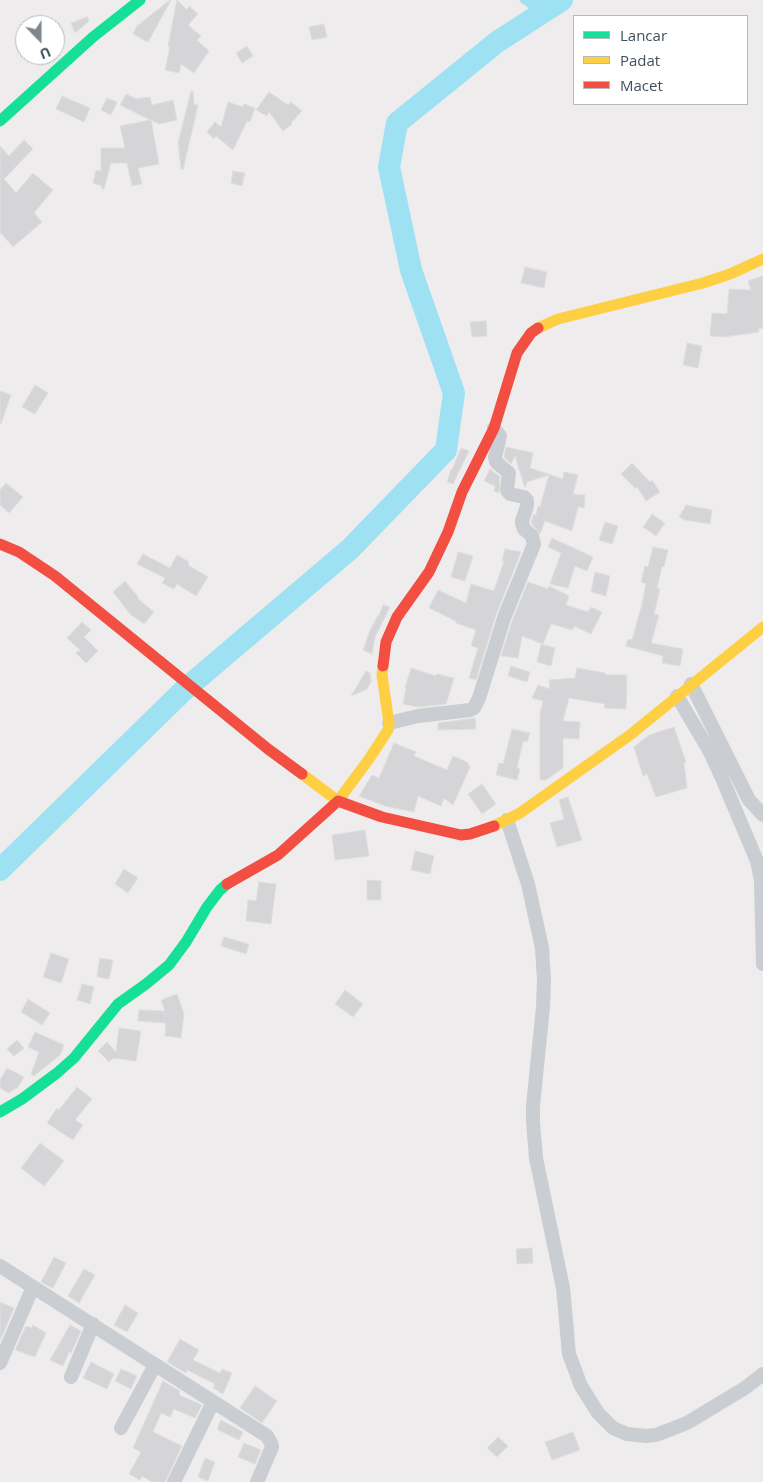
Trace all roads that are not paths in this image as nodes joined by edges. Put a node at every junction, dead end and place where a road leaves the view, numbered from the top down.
1 (140, 0) edge
2 (0, 121) edge
3 (763, 260) edge
4 (494, 428) junction
5 (0, 544) edge
6 (763, 627) edge
7 (691, 684) junction
8 (677, 696) junction
9 (389, 723) junction
10 (338, 800) junction
11 (763, 815) edge
12 (507, 820) junction
13 (763, 964) edge
14 (0, 1112) edge
15 (0, 1266) edge
16 (33, 1287) junction
17 (93, 1324) junction
18 (0, 1363) edge
19 (156, 1365) junction
20 (763, 1374) edge
21 (71, 1377) dead end
22 (213, 1402) junction
23 (120, 1428) dead end
24 (174, 1482) edge
25 (257, 1482) edge

1 - 2 main road
3 - 4 main road
4 - 9 main road
4 - 9 street
5 - 10 main road
6 - 7 main road
7 - 8 main road
7 - 11 street
8 - 12 main road
8 - 13 street
9 - 10 main road
10 - 12 main road
10 - 14 main road
12 - 20 street
15 - 16 street
16 - 17 street
16 - 18 street
17 - 19 street
17 - 21 street
19 - 22 street
19 - 23 street
22 - 24 street
22 - 25 street

